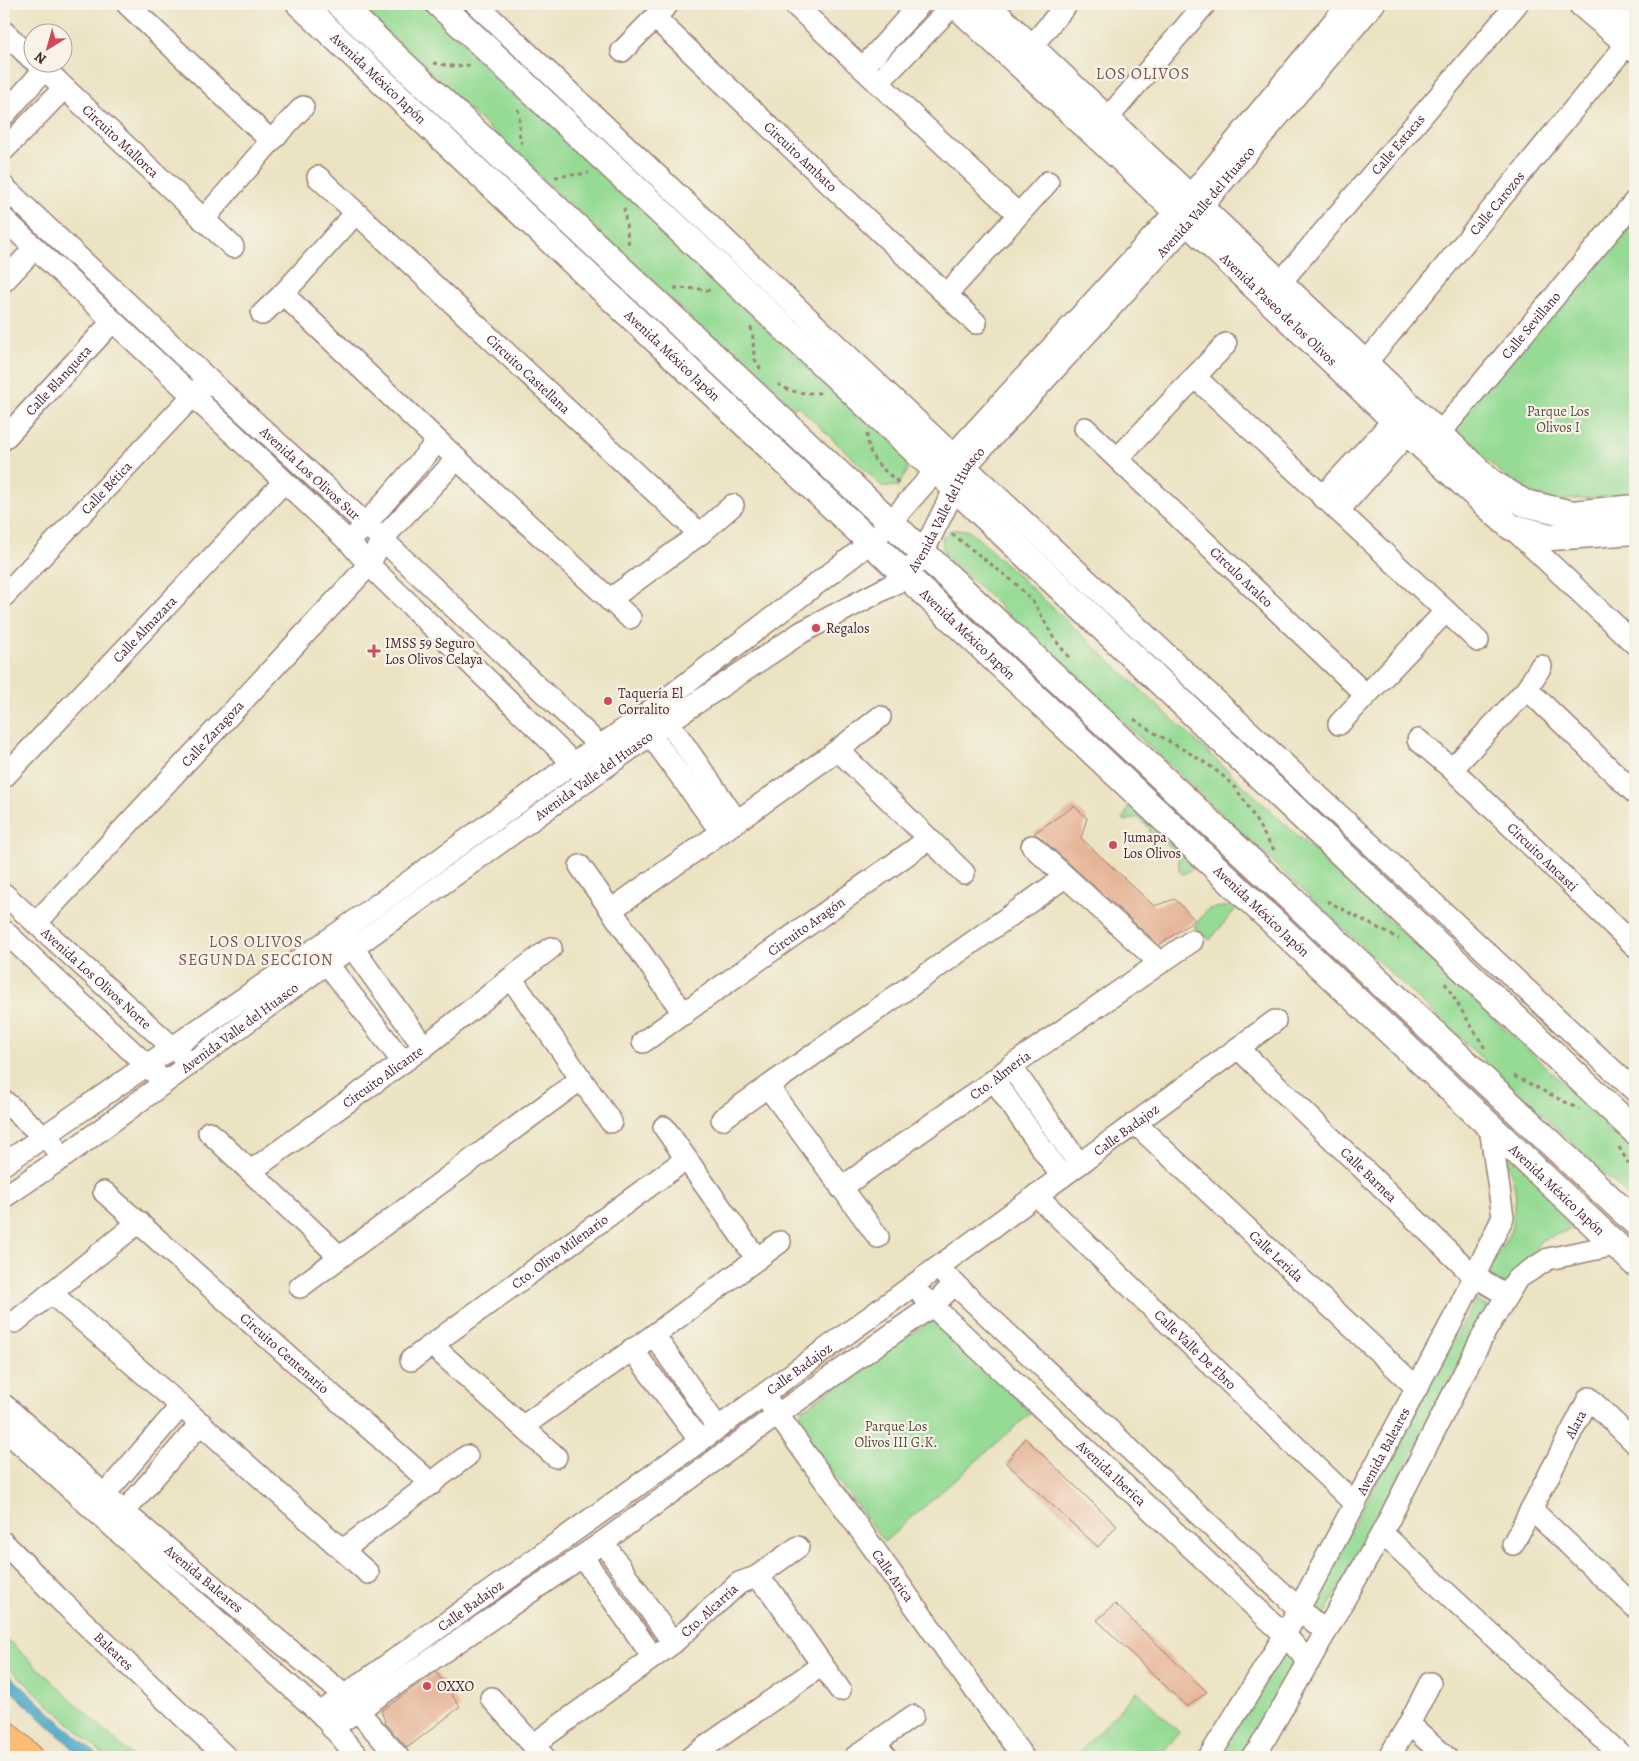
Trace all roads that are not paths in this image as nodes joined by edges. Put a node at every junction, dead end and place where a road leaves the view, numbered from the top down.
1 (127, 4) edge
2 (300, 4) edge
3 (339, 4) edge
4 (439, 4) edge
5 (476, 4) edge
6 (794, 4) edge
7 (920, 4) edge
8 (954, 4) edge
9 (985, 4) edge
10 (1067, 4) edge
11 (1206, 4) edge
12 (1348, 4) edge
13 (1374, 4) edge
14 (1516, 4) edge
15 (1582, 4) edge
16 (1612, 4) edge
17 (661, 11) edge
18 (4, 32) edge
19 (1633, 39) edge
20 (1030, 48) junction
21 (22, 49) edge
22 (622, 51) dead end
23 (863, 68) junction
24 (33, 72) edge
25 (47, 72) edge
26 (878, 83) junction
27 (64, 88) junction
28 (304, 107) dead end
29 (4, 115) edge
30 (1107, 120) junction
31 (271, 140) junction
32 (4, 150) edge
33 (318, 177) dead end
34 (1048, 182) dead end
35 (4, 187) edge
36 (1635, 201) edge
37 (1188, 210) junction
38 (356, 213) junction
39 (1018, 214) junction
40 (4, 219) edge
41 (203, 220) junction
42 (233, 247) dead end
43 (34, 248) junction
44 (4, 281) edge
45 (1280, 283) junction
46 (283, 294) junction
47 (947, 294) junction
48 (262, 314) dead end
49 (113, 321) junction
50 (976, 323) dead end
51 (1226, 344) dead end
52 (1365, 364) junction
53 (1195, 377) junction
54 (208, 380) junction
55 (194, 395) junction
56 (1085, 428) dead end
57 (1417, 434) junction
58 (4, 439) edge
59 (438, 441) junction
60 (1118, 458) junction
61 (457, 459) junction
62 (952, 470) junction
63 (284, 482) junction
64 (1322, 497) junction
65 (733, 504) dead end
66 (1635, 508) edge
67 (1338, 511) junction
68 (892, 522) junction
69 (365, 523) junction
70 (1511, 526) junction
71 (1635, 531) edge
72 (700, 534) junction
73 (382, 539) junction
74 (870, 542) junction
75 (350, 543) junction
76 (923, 552) junction
77 (369, 565) junction
78 (908, 577) junction
79 (4, 596) edge
80 (609, 600) junction
81 (1446, 611) junction
82 (630, 618) dead end
83 (1478, 641) dead end
84 (1635, 644) edge
85 (1541, 666) dead end
86 (1527, 689) junction
87 (1366, 695) junction
88 (662, 714) junction
89 (880, 718) dead end
90 (1339, 724) dead end
91 (644, 727) junction
92 (1418, 740) dead end
93 (1123, 741) junction
94 (838, 750) junction
95 (606, 754) junction
96 (1103, 762) junction
97 (573, 763) junction
98 (1452, 769) junction
99 (4, 776) edge
100 (586, 780) junction
101 (1633, 787) edge
102 (729, 826) junction
103 (929, 839) junction
104 (1032, 846) dead end
105 (580, 866) dead end
106 (964, 873) dead end
107 (1065, 877) junction
108 (4, 894) edge
109 (611, 910) junction
110 (36, 923) junction
111 (4, 931) edge
112 (1326, 933) junction
113 (347, 940) junction
114 (1192, 941) dead end
115 (1635, 946) edge
116 (552, 948) dead end
117 (1306, 953) junction
118 (322, 956) junction
119 (1160, 963) junction
120 (511, 978) junction
121 (684, 1014) junction
122 (1275, 1021) dead end
123 (643, 1042) dead end
124 (424, 1047) junction
125 (173, 1048) junction
126 (1238, 1048) junction
127 (403, 1062) junction
128 (189, 1064) junction
129 (147, 1065) junction
130 (1011, 1066) junction
131 (581, 1079) junction
132 (994, 1080) junction
133 (164, 1082) junction
134 (768, 1087) junction
135 (1635, 1091) edge
136 (4, 1101) edge
137 (722, 1119) dead end
138 (611, 1122) dead end
139 (1135, 1123) junction
140 (664, 1127) dead end
141 (1490, 1127) junction
142 (208, 1132) dead end
143 (45, 1137) junction
144 (1626, 1137) edge
145 (65, 1156) junction
146 (686, 1159) junction
147 (4, 1164) edge
148 (1070, 1170) junction
149 (251, 1171) junction
150 (841, 1188) junction
151 (104, 1192) dead end
152 (1036, 1196) junction
153 (4, 1197) edge
154 (139, 1222) junction
155 (1635, 1222) edge
156 (878, 1237) dead end
157 (780, 1242) dead end
158 (1615, 1245) junction
159 (340, 1257) junction
160 (758, 1259) junction
161 (1635, 1263) edge
162 (937, 1268) junction
163 (1474, 1276) junction
164 (955, 1284) junction
165 (913, 1286) junction
166 (300, 1287) dead end
167 (51, 1293) junction
168 (1507, 1295) junction
169 (932, 1306) junction
170 (15, 1322) dead end
171 (654, 1334) junction
172 (433, 1346) junction
173 (632, 1349) junction
174 (411, 1360) dead end
175 (1417, 1388) junction
176 (763, 1395) junction
177 (4, 1405) edge
178 (181, 1406) junction
179 (777, 1415) junction
180 (201, 1423) junction
181 (523, 1426) junction
182 (718, 1428) junction
183 (4, 1429) edge
184 (1118, 1438) junction
185 (700, 1441) junction
186 (1635, 1443) edge
187 (467, 1456) dead end
188 (556, 1457) dead end
189 (1096, 1459) junction
190 (432, 1484) junction
191 (105, 1494) junction
192 (1355, 1504) junction
193 (1531, 1509) junction
194 (124, 1512) junction
195 (1382, 1533) junction
196 (602, 1542) junction
197 (4, 1543) edge
198 (1512, 1544) dead end
199 (798, 1547) dead end
200 (343, 1550) junction
201 (582, 1556) junction
202 (368, 1573) dead end
203 (756, 1577) junction
204 (1635, 1607) edge
205 (1299, 1609) junction
206 (445, 1623) junction
207 (1326, 1632) junction
208 (1285, 1635) junction
209 (458, 1641) junction
210 (673, 1643) junction
211 (653, 1657) junction
212 (1309, 1662) junction
213 (822, 1665) junction
214 (1430, 1683) dead end
215 (840, 1690) dead end
216 (491, 1698) dead end
217 (350, 1702) junction
218 (913, 1716) dead end
219 (326, 1720) junction
220 (1409, 1724) junction
221 (4, 1734) edge
222 (881, 1750) edge
223 (538, 1751) edge
224 (1262, 1754) edge
225 (29, 1757) edge
226 (226, 1757) edge
227 (358, 1757) edge
228 (398, 1757) edge
229 (690, 1757) edge
230 (855, 1757) edge
231 (1023, 1757) edge
232 (1209, 1757) edge
233 (1388, 1757) edge
234 (1446, 1757) edge
235 (1623, 1757) edge

1 - 31 street
2 - 74 street, Avenida México Japón
3 - 68 street, Avenida México Japón
4 - 62 street
5 - 62 street
6 - 23 street
7 - 23 street
8 - 26 street
8 - 37 street, Avenida Paseo de los Olivos
9 - 20 street, Avenida Paseo de los Olivos
10 - 20 street
11 - 30 street
12 - 37 street, Avenida Valle del Huasco
13 - 37 street, Avenida Valle del Huasco
14 - 45 street, Calle Estacas
15 - 19 street
16 - 19 street
17 - 22 street, Circuito Ambato
17 - 47 street, Circuito Ambato
18 - 21 street, Circuito Mallorca
19 - 52 street, Calle Carozos
20 - 30 street, Avenida Paseo de los Olivos
23 - 26 street
24 - 29 street
25 - 27 street, Circuito Mallorca
26 - 39 street
27 - 32 street
27 - 41 street, Circuito Mallorca
28 - 31 street
30 - 37 street, Avenida Paseo de los Olivos
31 - 41 street
33 - 38 street, Circuito Castellana
34 - 39 street
35 - 54 street, Avenida Los Olivos Sur
36 - 57 street, Calle Sevillano
37 - 45 street, Avenida Paseo de los Olivos
37 - 57 street, Avenida Paseo de los Olivos
37 - 62 street, Avenida Valle del Huasco
38 - 46 street
38 - 72 street, Circuito Castellana
39 - 47 street
40 - 43 street, Avenida Los Olivos Sur
41 - 42 street, Circuito Mallorca
43 - 44 street
43 - 49 street, Avenida Los Olivos Sur
45 - 52 street, Avenida Paseo de los Olivos
46 - 48 street
46 - 59 street
47 - 50 street, Circuito Ambato
49 - 55 street, Avenida Los Olivos Sur
49 - 58 street, Calle Blanqueta
51 - 53 street
52 - 57 street, Avenida Paseo de los Olivos
53 - 60 street
53 - 64 street
54 - 55 street, Calle Bética
54 - 69 street, Avenida Los Olivos Sur
55 - 63 street, Avenida Los Olivos Sur
55 - 79 street, Calle Bética
56 - 60 street, Circulo Aralco
57 - 64 street
57 - 66 street, Avenida Paseo de los Olivos
57 - 67 street
57 - 70 street, Avenida Paseo de los Olivos
59 - 61 street
59 - 69 street
60 - 87 street, Circulo Aralco
61 - 73 street
61 - 80 street
62 - 68 street, Avenida Valle del Huasco
62 - 76 street, Avenida Valle del Huasco
62 - 135 street
62 - 144 street
63 - 75 street, Avenida Los Olivos Sur
63 - 99 street, Calle Almazara
64 - 67 street
65 - 72 street
67 - 81 street
68 - 74 street, Avenida Valle del Huasco
68 - 76 street, Avenida México Japón
69 - 73 street, Avenida Los Olivos Sur
69 - 75 street
70 - 71 street, Avenida Paseo de los Olivos
70 - 84 street
72 - 80 street
73 - 77 street, Calle Zaragoza
73 - 95 street, Avenida Los Olivos Sur
74 - 78 street, Avenida México Japón
74 - 88 street, Avenida Valle del Huasco
75 - 77 street, Avenida Los Olivos Sur
76 - 78 street, Avenida Valle del Huasco
76 - 93 street, Avenida México Japón
77 - 97 street, Avenida Los Olivos Sur
77 - 110 street, Calle Zaragoza
78 - 88 street, Avenida Valle del Huasco
78 - 96 street, Avenida México Japón
80 - 82 street
81 - 83 street
81 - 87 street
85 - 86 street
86 - 98 street
86 - 101 street
87 - 90 street
88 - 91 street, Avenida Valle del Huasco
88 - 102 street
89 - 94 street
91 - 95 street, Avenida Valle del Huasco
91 - 102 street
92 - 98 street, Circuito Ancasti
93 - 96 street
93 - 112 street, Avenida México Japón
94 - 102 street
94 - 103 street
95 - 97 street, Avenida Valle del Huasco
95 - 100 street, Avenida Valle del Huasco
96 - 117 street, Avenida México Japón
97 - 100 street, Avenida Los Olivos Sur
97 - 113 street, Avenida Valle del Huasco
98 - 115 street, Circuito Ancasti
100 - 113 street, Avenida Valle del Huasco
102 - 109 street
103 - 106 street
103 - 121 street, Circuito Aragón
104 - 107 street
105 - 109 street
107 - 119 street
107 - 134 street
108 - 110 street, Avenida Los Olivos Norte
109 - 121 street
110 - 125 street, Avenida Los Olivos Norte
111 - 129 street, Avenida Los Olivos Norte
112 - 117 street
112 - 155 street, Avenida México Japón
113 - 118 street, Avenida Valle del Huasco
113 - 124 street
114 - 119 street, Cto. Almeria
116 - 120 street, Circuito Alicante
117 - 141 street, Avenida México Japón
118 - 125 street, Avenida Valle del Huasco
118 - 127 street
118 - 128 street, Avenida Valle del Huasco
119 - 130 street, Cto. Almeria
120 - 124 street, Circuito Alicante
120 - 131 street
121 - 123 street, Circuito Aragón
122 - 126 street, Calle Badajoz
124 - 127 street, Circuito Alicante
125 - 128 street, Avenida Los Olivos Norte
125 - 129 street, Avenida Valle del Huasco
126 - 139 street, Calle Badajoz
126 - 163 street, Calle Barnea
127 - 149 street, Circuito Alicante
128 - 133 street, Avenida Valle del Huasco
129 - 133 street, Avenida Los Olivos Norte
129 - 143 street, Avenida Valle del Huasco
130 - 132 street, Cto. Almeria
130 - 148 street
131 - 138 street
131 - 159 street
132 - 148 street
132 - 150 street, Cto. Almeria
133 - 145 street, Avenida Valle del Huasco
134 - 137 street
134 - 150 street
136 - 143 street
139 - 148 street, Calle Badajoz
139 - 175 street, Calle Lerida
140 - 146 street
141 - 158 street, Avenida México Japón
141 - 163 street, Avenida Baleares
142 - 149 street
143 - 145 street
143 - 147 street, Avenida Valle del Huasco
145 - 153 street, Avenida Valle del Huasco
146 - 160 street
146 - 172 street, Cto. Olivo Milenario
148 - 152 street, Calle Badajoz
149 - 159 street
150 - 156 street
151 - 154 street, Circuito Centenario
152 - 162 street, Calle Badajoz
152 - 192 street, Calle Valle De Ebro
154 - 167 street
154 - 190 street, Circuito Centenario
157 - 160 street
158 - 161 street, Avenida México Japón
158 - 168 street
159 - 166 street
160 - 171 street
162 - 164 street
162 - 165 street, Calle Badajoz
163 - 168 street, Calle Barnea
163 - 175 street, Avenida Baleares
164 - 169 street, Calle Badajoz
164 - 184 street
165 - 169 street, Avenida Iberica
165 - 176 street, Calle Badajoz
167 - 170 street
167 - 178 street
168 - 195 street
169 - 179 street, Calle Badajoz
169 - 189 street, Avenida Iberica
171 - 173 street
171 - 182 street
172 - 174 street, Cto. Olivo Milenario
172 - 181 street
173 - 181 street
173 - 185 street
175 - 192 street, Avenida Baleares
176 - 179 street, Calle Arica
176 - 182 street, Calle Badajoz
177 - 191 street, Avenida Baleares
178 - 180 street
178 - 191 street
179 - 196 street, Calle Badajoz
179 - 231 street, Calle Arica
180 - 194 street
180 - 200 street
181 - 188 street
182 - 185 street, Calle Badajoz
183 - 219 street, Avenida Baleares
184 - 189 street
184 - 205 street
185 - 206 street, Calle Badajoz
186 - 193 street, Alara
187 - 190 street
189 - 208 street, Avenida Iberica
190 - 200 street
191 - 194 street, Avenida Baleares
192 - 205 street, Avenida Baleares
193 - 198 street, Alara
193 - 204 street
194 - 217 street, Avenida Baleares
195 - 207 street
195 - 235 street
196 - 201 street, Calle Badajoz
196 - 210 street
197 - 226 street, Baleares
199 - 203 street
200 - 202 street
201 - 209 street, Calle Badajoz
201 - 211 street
203 - 210 street, Cto. Alcarria
203 - 213 street, Cto. Alcarria
205 - 207 street
205 - 208 street, Avenida Baleares
206 - 209 street
206 - 217 street, Calle Badajoz
207 - 212 street
208 - 212 street, Avenida Iberica
208 - 232 street, Avenida Baleares
209 - 217 street, Calle Badajoz
210 - 211 street, Cto. Alcarria
211 - 223 street, Cto. Alcarria
212 - 224 street
213 - 215 street, Cto. Alcarria
213 - 229 street
214 - 220 street
216 - 223 street
217 - 219 street, Calle Badajoz
217 - 228 street, Avenida Baleares
218 - 222 street
219 - 227 street, Avenida Baleares
220 - 233 street
220 - 234 street
221 - 225 highway
222 - 230 street

